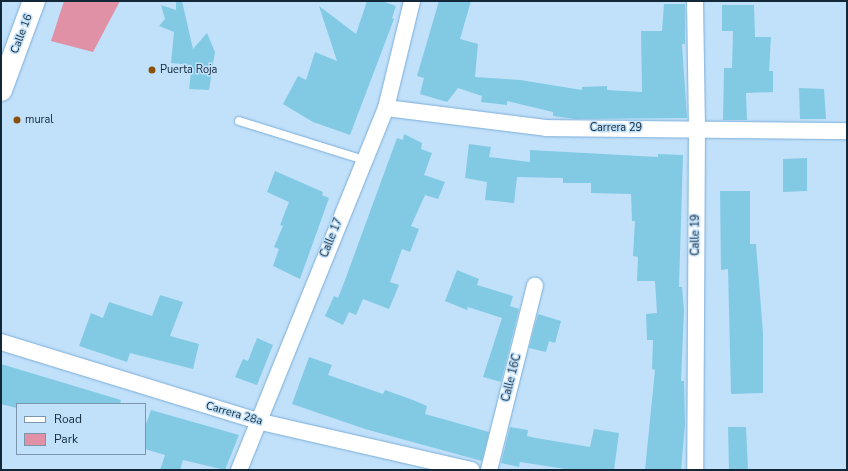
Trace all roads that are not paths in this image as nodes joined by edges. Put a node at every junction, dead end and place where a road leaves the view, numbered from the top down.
1 (34, 1) edge
2 (412, 1) edge
3 (695, 1) edge
4 (8, 55) edge
5 (1, 90) edge
6 (386, 108) junction
7 (239, 121) dead end
8 (697, 127) junction
9 (847, 131) edge
10 (364, 160) junction
11 (535, 286) dead end
12 (1, 342) edge
13 (257, 421) junction
14 (239, 470) edge
15 (471, 470) edge
16 (489, 470) edge
17 (695, 470) edge

1 - 4 highway, Calle 16
2 - 6 street, Calle 17
3 - 8 street, Calle 19
4 - 5 highway, Calle 16
6 - 8 street, Carrera 29
6 - 10 street, Calle 17
7 - 10 lane
8 - 9 street, Carrera 29
8 - 17 street, Calle 19
10 - 13 street, Calle 17
11 - 16 street, Calle 16C
12 - 13 street, Carrera 28a
13 - 14 street, Calle 17
13 - 15 street, Carrera 28a

